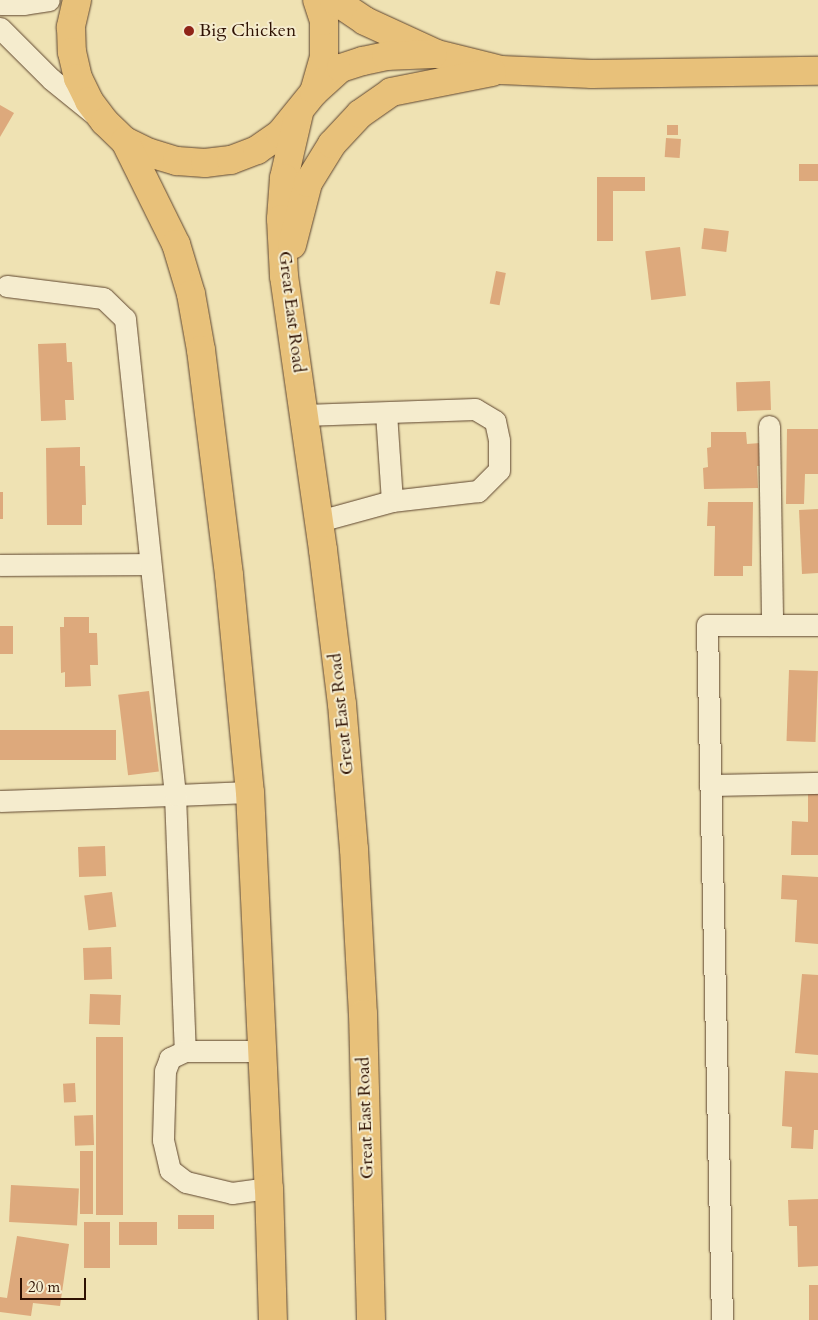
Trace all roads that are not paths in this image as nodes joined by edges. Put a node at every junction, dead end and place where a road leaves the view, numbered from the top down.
1 (50, 0) edge
2 (76, 0) edge
3 (317, 0) edge
4 (334, 0) edge
5 (0, 4) edge
6 (0, 28) edge
7 (437, 54) junction
8 (501, 70) junction
9 (818, 71) edge
10 (306, 103) junction
11 (105, 122) junction
12 (124, 141) junction
13 (284, 276) junction
14 (7, 286) dead end
15 (386, 413) junction
16 (304, 415) junction
17 (769, 426) dead end
18 (392, 502) junction
19 (320, 521) junction
20 (149, 564) junction
21 (0, 565) edge
22 (772, 625) junction
23 (818, 625) edge
24 (818, 783) edge
25 (710, 784) junction
26 (250, 792) junction
27 (175, 795) junction
28 (0, 802) edge
29 (185, 1051) junction
30 (263, 1051) junction
31 (269, 1188) junction
32 (272, 1320) edge
33 (371, 1320) edge
34 (722, 1320) edge

1 - 5 street
2 - 11 main road
3 - 10 main road, Great East Road
4 - 7 main road
6 - 11 street
7 - 8 main road
7 - 10 main road
8 - 9 main road
8 - 13 main road
10 - 12 main road
10 - 13 main road, Great East Road
11 - 12 main road
12 - 26 main road
13 - 16 main road, Great East Road
14 - 20 street
15 - 16 street
15 - 18 street
15 - 18 street
16 - 19 main road, Great East Road
17 - 22 street
18 - 19 street
19 - 33 main road, Great East Road
20 - 21 street
20 - 27 street
22 - 23 street
22 - 25 street
24 - 25 street
25 - 34 street
26 - 27 street
26 - 30 main road
27 - 28 street
27 - 29 street
29 - 30 street
29 - 31 street
30 - 31 main road
31 - 32 main road

